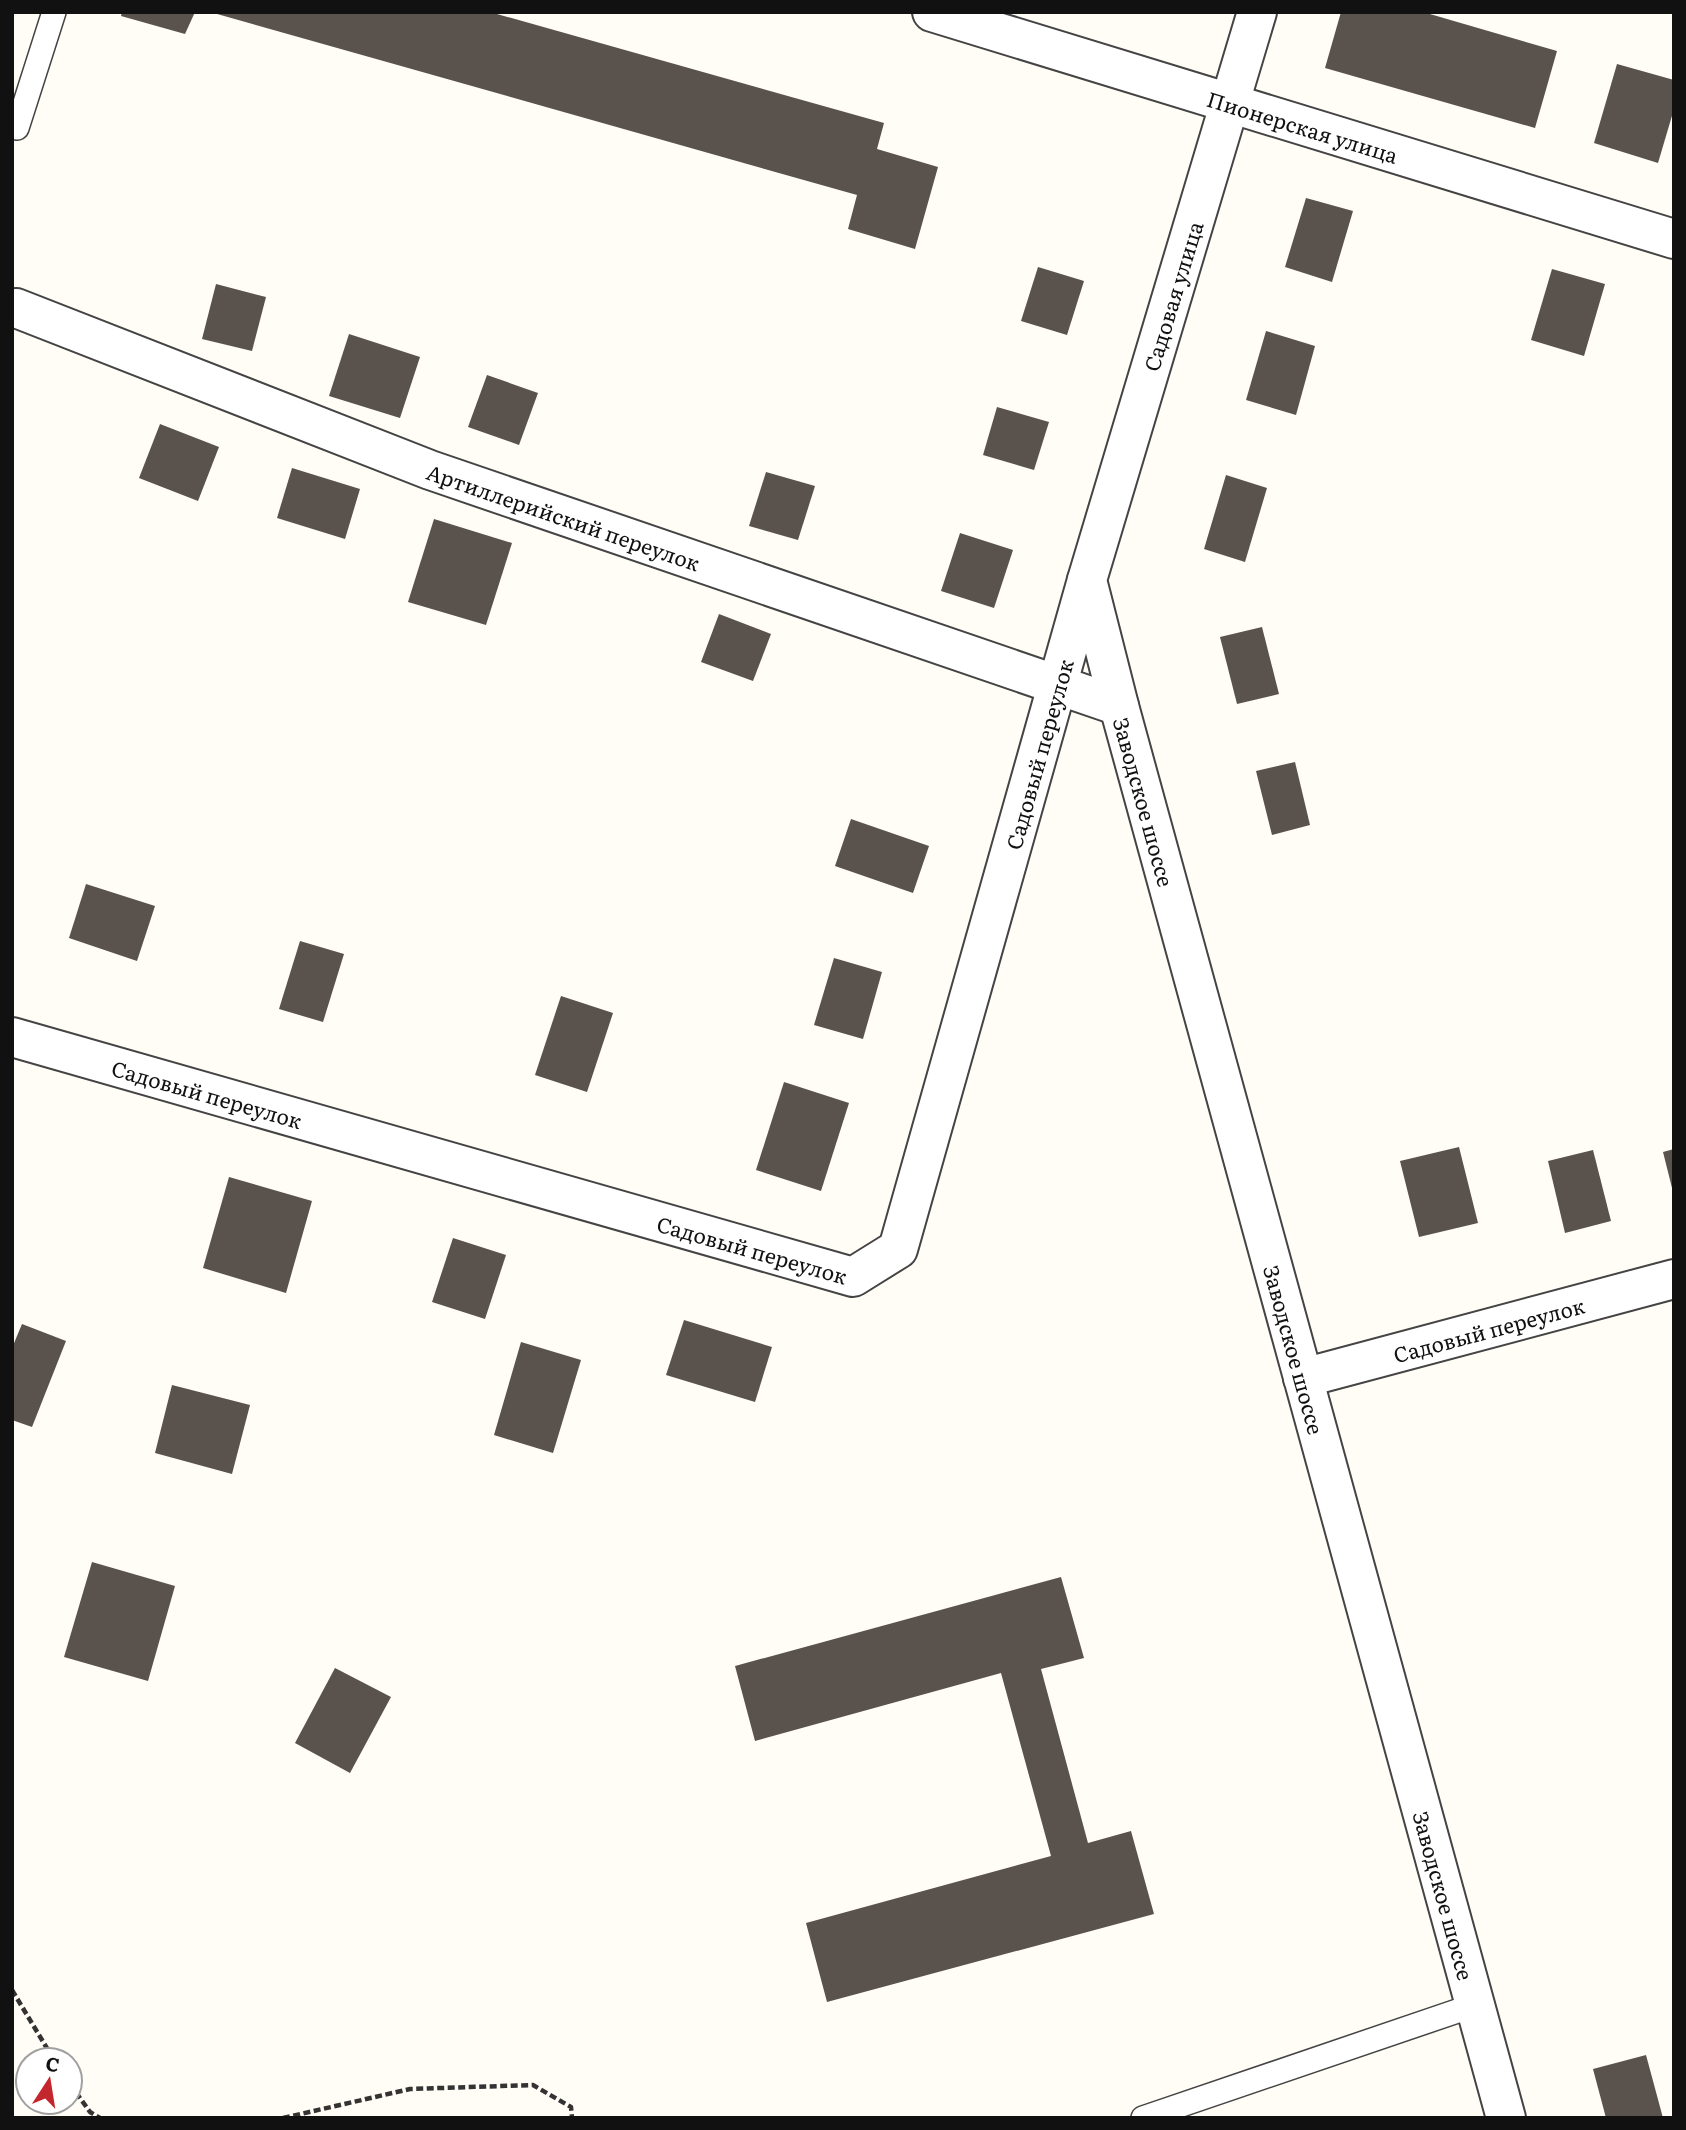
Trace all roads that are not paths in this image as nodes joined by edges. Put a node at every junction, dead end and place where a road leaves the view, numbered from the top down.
1 (54, 12) edge
2 (932, 12) edge
3 (1257, 12) edge
4 (1230, 104) junction
5 (12, 127) edge
6 (1674, 239) edge
7 (14, 306) edge
8 (1087, 580) junction
9 (1059, 685) junction
10 (1119, 706) junction
11 (12, 1037) edge
12 (1674, 1279) edge
13 (1303, 1378) junction
14 (1475, 2004) junction
15 (1143, 2118) edge
16 (1506, 2118) edge

1 - 5 lane
2 - 4 street, Пионерская улица
3 - 4 street, Садовая улица
4 - 6 street, Пионерская улица
4 - 8 street, Садовая улица
7 - 9 street, Артиллерийский переулок
8 - 9 street, Садовый переулок
8 - 10 street, Заводское шоссе
9 - 10 street, Артиллерийский переулок
9 - 11 street, Садовый переулок
10 - 13 street, Заводское шоссе
12 - 13 street, Садовый переулок
13 - 14 street, Заводское шоссе
14 - 15 lane
14 - 16 street, Заводское шоссе

